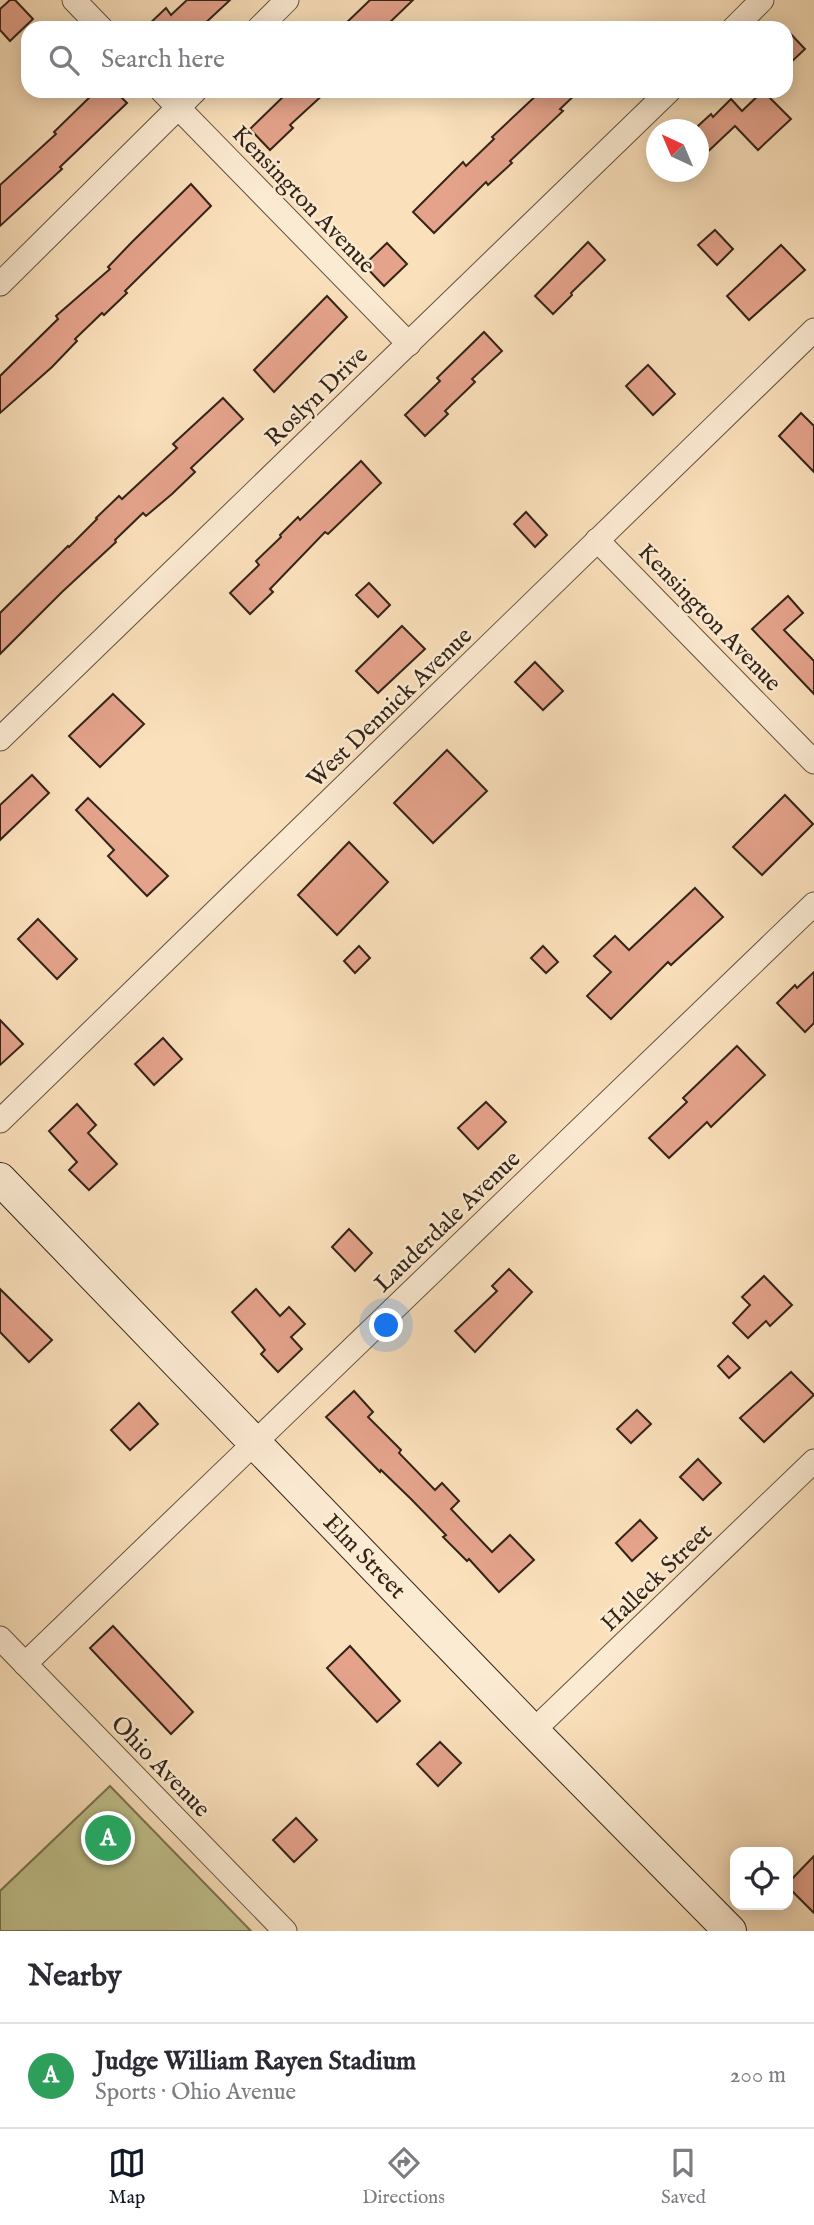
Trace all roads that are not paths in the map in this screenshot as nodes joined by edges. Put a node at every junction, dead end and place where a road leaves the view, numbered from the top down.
1 (74, 0) edge
2 (287, 0) edge
3 (762, 0) edge
4 (94, 21) edge
5 (266, 21) edge
6 (741, 21) edge
7 (169, 98) edge
8 (188, 98) edge
9 (662, 98) edge
10 (178, 108) junction
11 (0, 284) edge
12 (814, 330) edge
13 (408, 344) junction
14 (597, 540) junction
15 (0, 739) edge
16 (814, 762) edge
17 (814, 904) edge
18 (0, 1121) edge
19 (0, 1180) edge
20 (255, 1442) junction
21 (814, 1461) edge
22 (0, 1638) edge
23 (25, 1664) junction
24 (533, 1731) junction
25 (285, 1931) edge
26 (730, 1931) edge

1 - 4 street
2 - 5 street
3 - 6 street
7 - 10 street, Kensington Avenue
8 - 10 street
9 - 13 street, Roslyn Drive
10 - 11 street
10 - 13 street, Kensington Avenue
12 - 14 street, West Dennick Avenue
13 - 15 street, Roslyn Drive
14 - 16 street, Kensington Avenue
14 - 18 street, West Dennick Avenue
17 - 20 street, Lauderdale Avenue
19 - 20 street, Elm Street
20 - 23 street, Lauderdale Avenue
20 - 24 street, Elm Street
21 - 24 street, Halleck Street
22 - 23 street, Ohio Avenue
23 - 25 street, Ohio Avenue
24 - 26 street, Elm Street

